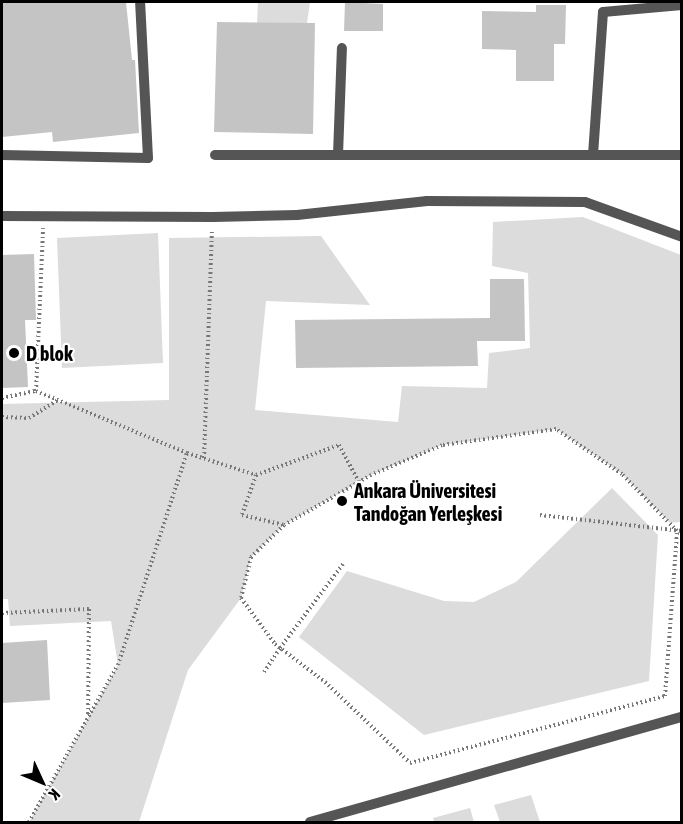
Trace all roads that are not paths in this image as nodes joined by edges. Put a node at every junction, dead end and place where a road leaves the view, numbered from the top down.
1 (140, 2) edge
2 (681, 5) edge
3 (603, 7) edge
4 (342, 48) dead end
5 (2, 155) edge
6 (215, 155) dead end
7 (338, 155) junction
8 (593, 155) junction
9 (681, 155) edge
10 (2, 216) edge
11 (681, 237) edge
12 (681, 717) edge
13 (310, 822) edge

1 - 5 lane
2 - 3 lane
3 - 8 lane
4 - 7 lane
6 - 7 lane
7 - 8 lane
8 - 9 lane
10 - 11 lane
12 - 13 lane

